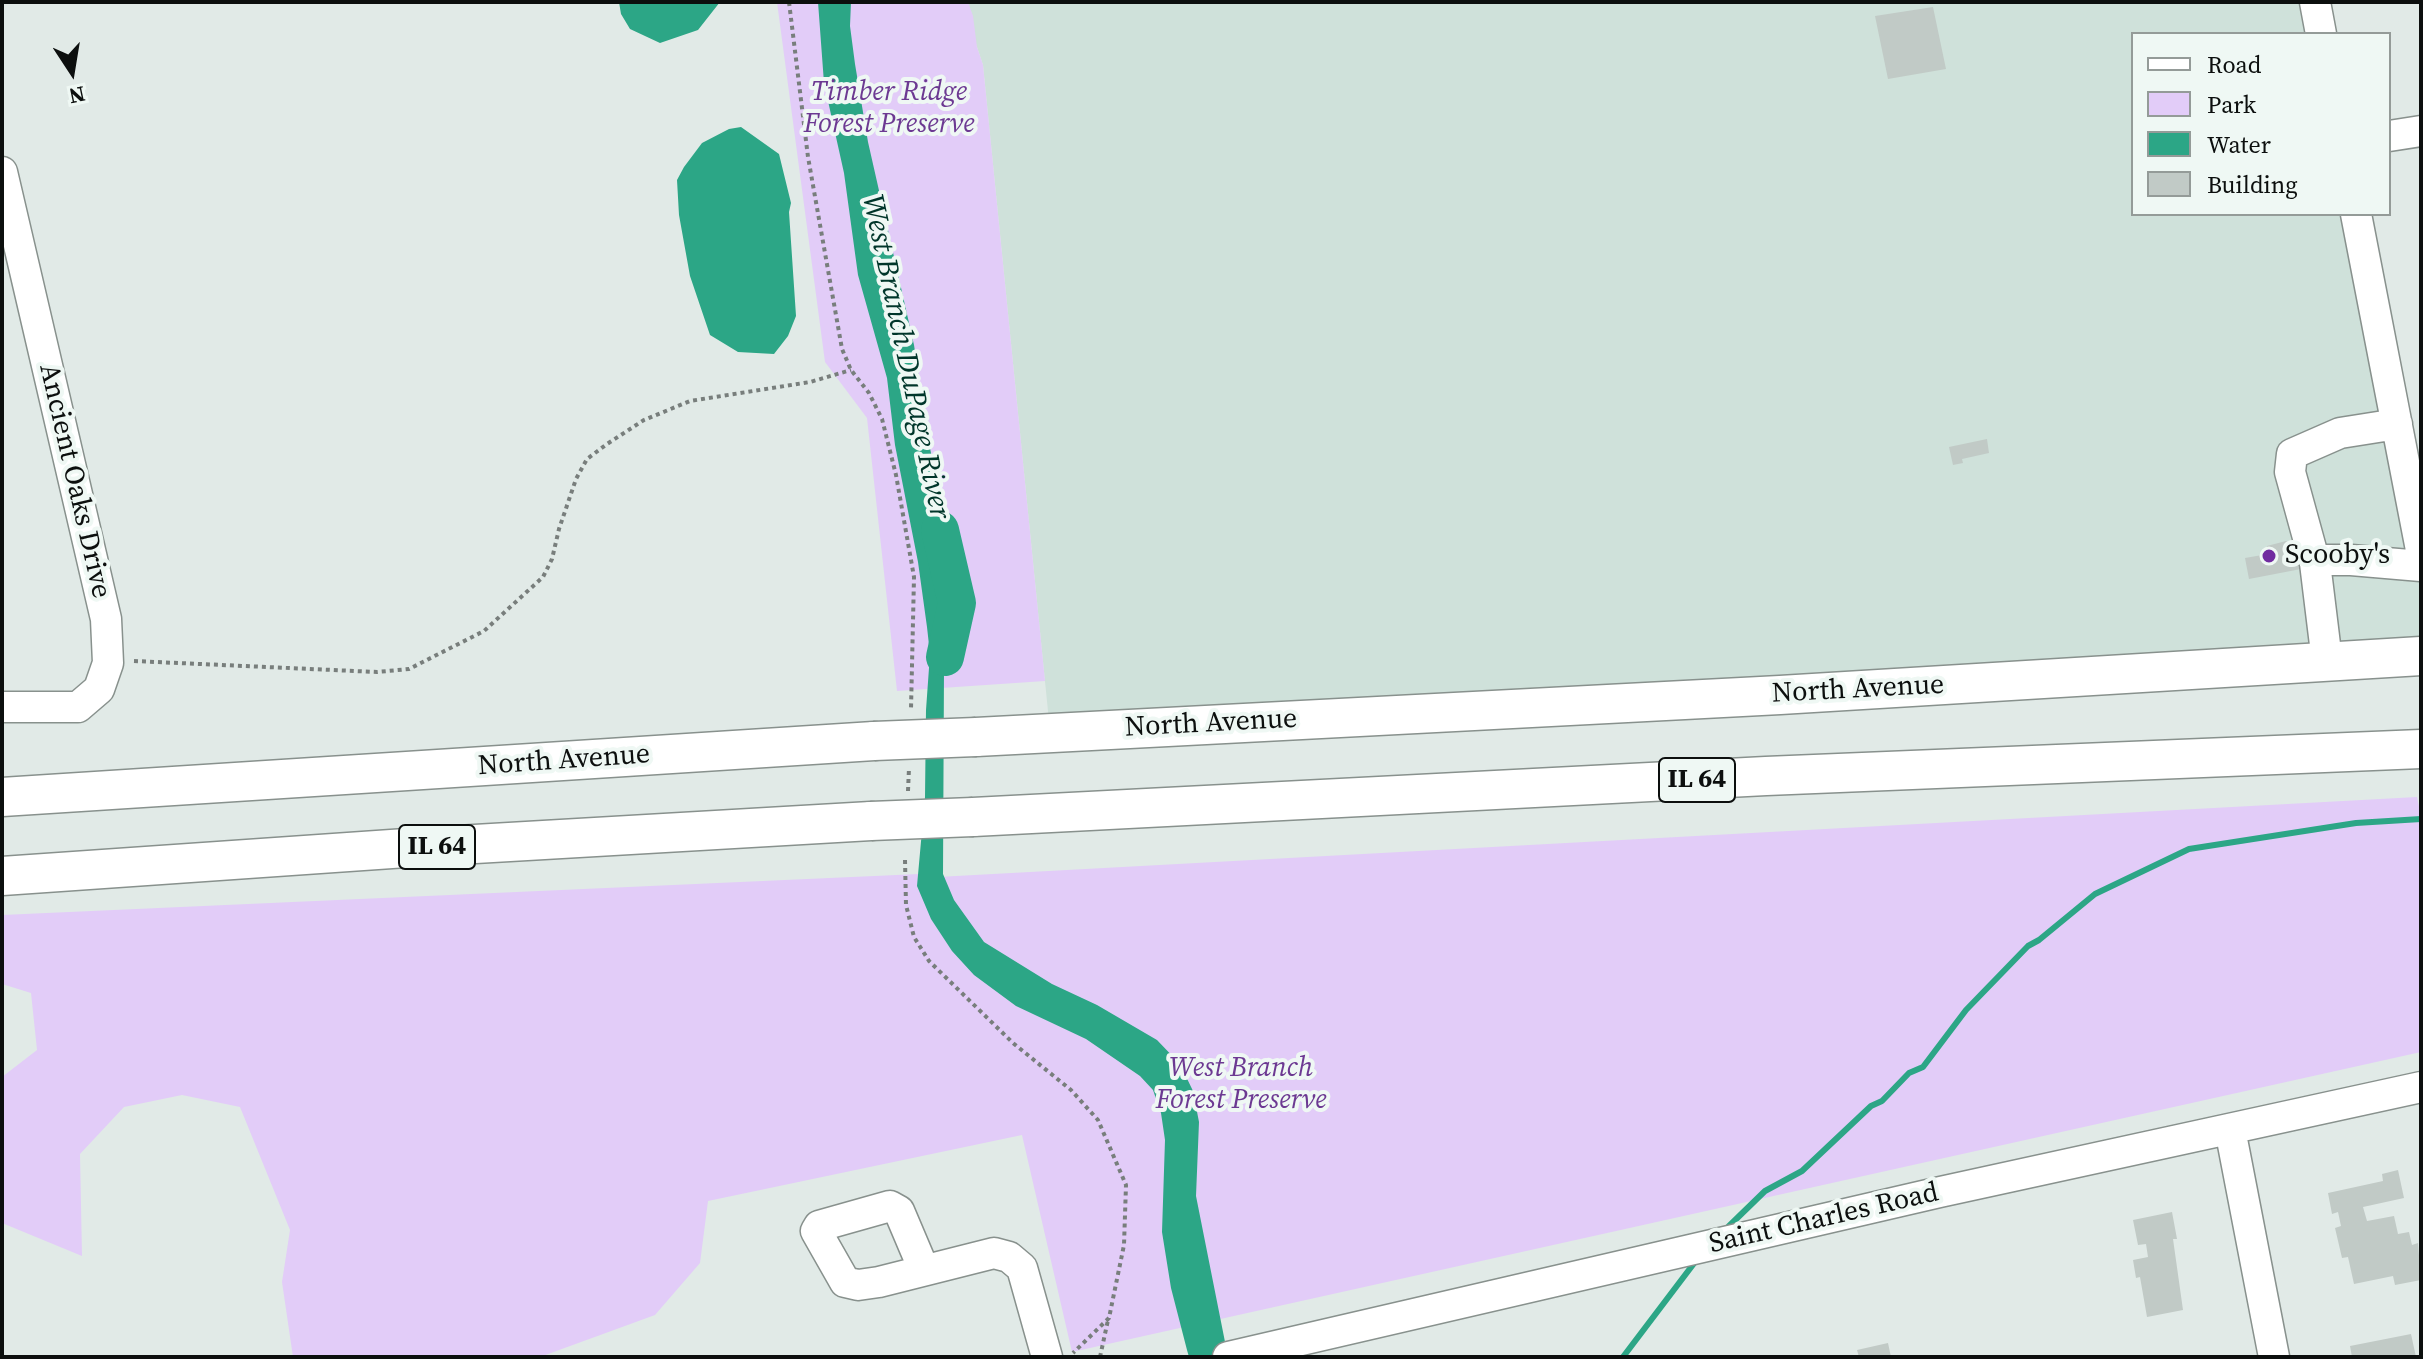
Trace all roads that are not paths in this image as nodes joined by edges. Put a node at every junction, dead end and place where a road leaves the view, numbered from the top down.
1 (2315, 2) edge
2 (2321, 32) edge
3 (2421, 131) edge
4 (2391, 136) edge
5 (2, 172) edge
6 (2356, 216) edge
7 (2397, 424) junction
8 (2421, 550) edge
9 (2314, 560) junction
10 (2421, 566) edge
11 (2421, 656) edge
12 (2327, 661) junction
13 (2, 707) edge
14 (2421, 749) edge
15 (2, 797) edge
16 (2, 876) edge
17 (2421, 1087) edge
18 (2230, 1129) junction
19 (924, 1270) dead end
20 (1047, 1357) edge
21 (1228, 1357) edge
22 (2274, 1357) edge

1 - 2 street
3 - 4 street
5 - 13 street, Ancient Oaks Drive
6 - 7 street
7 - 8 street
7 - 9 street
9 - 10 street
9 - 12 street
11 - 12 main road, North Avenue
12 - 15 main road, North Avenue, bridge
14 - 16 main road, IL 64, bridge
17 - 18 street, Saint Charles Road
18 - 21 street, Saint Charles Road
18 - 22 street
19 - 20 street

